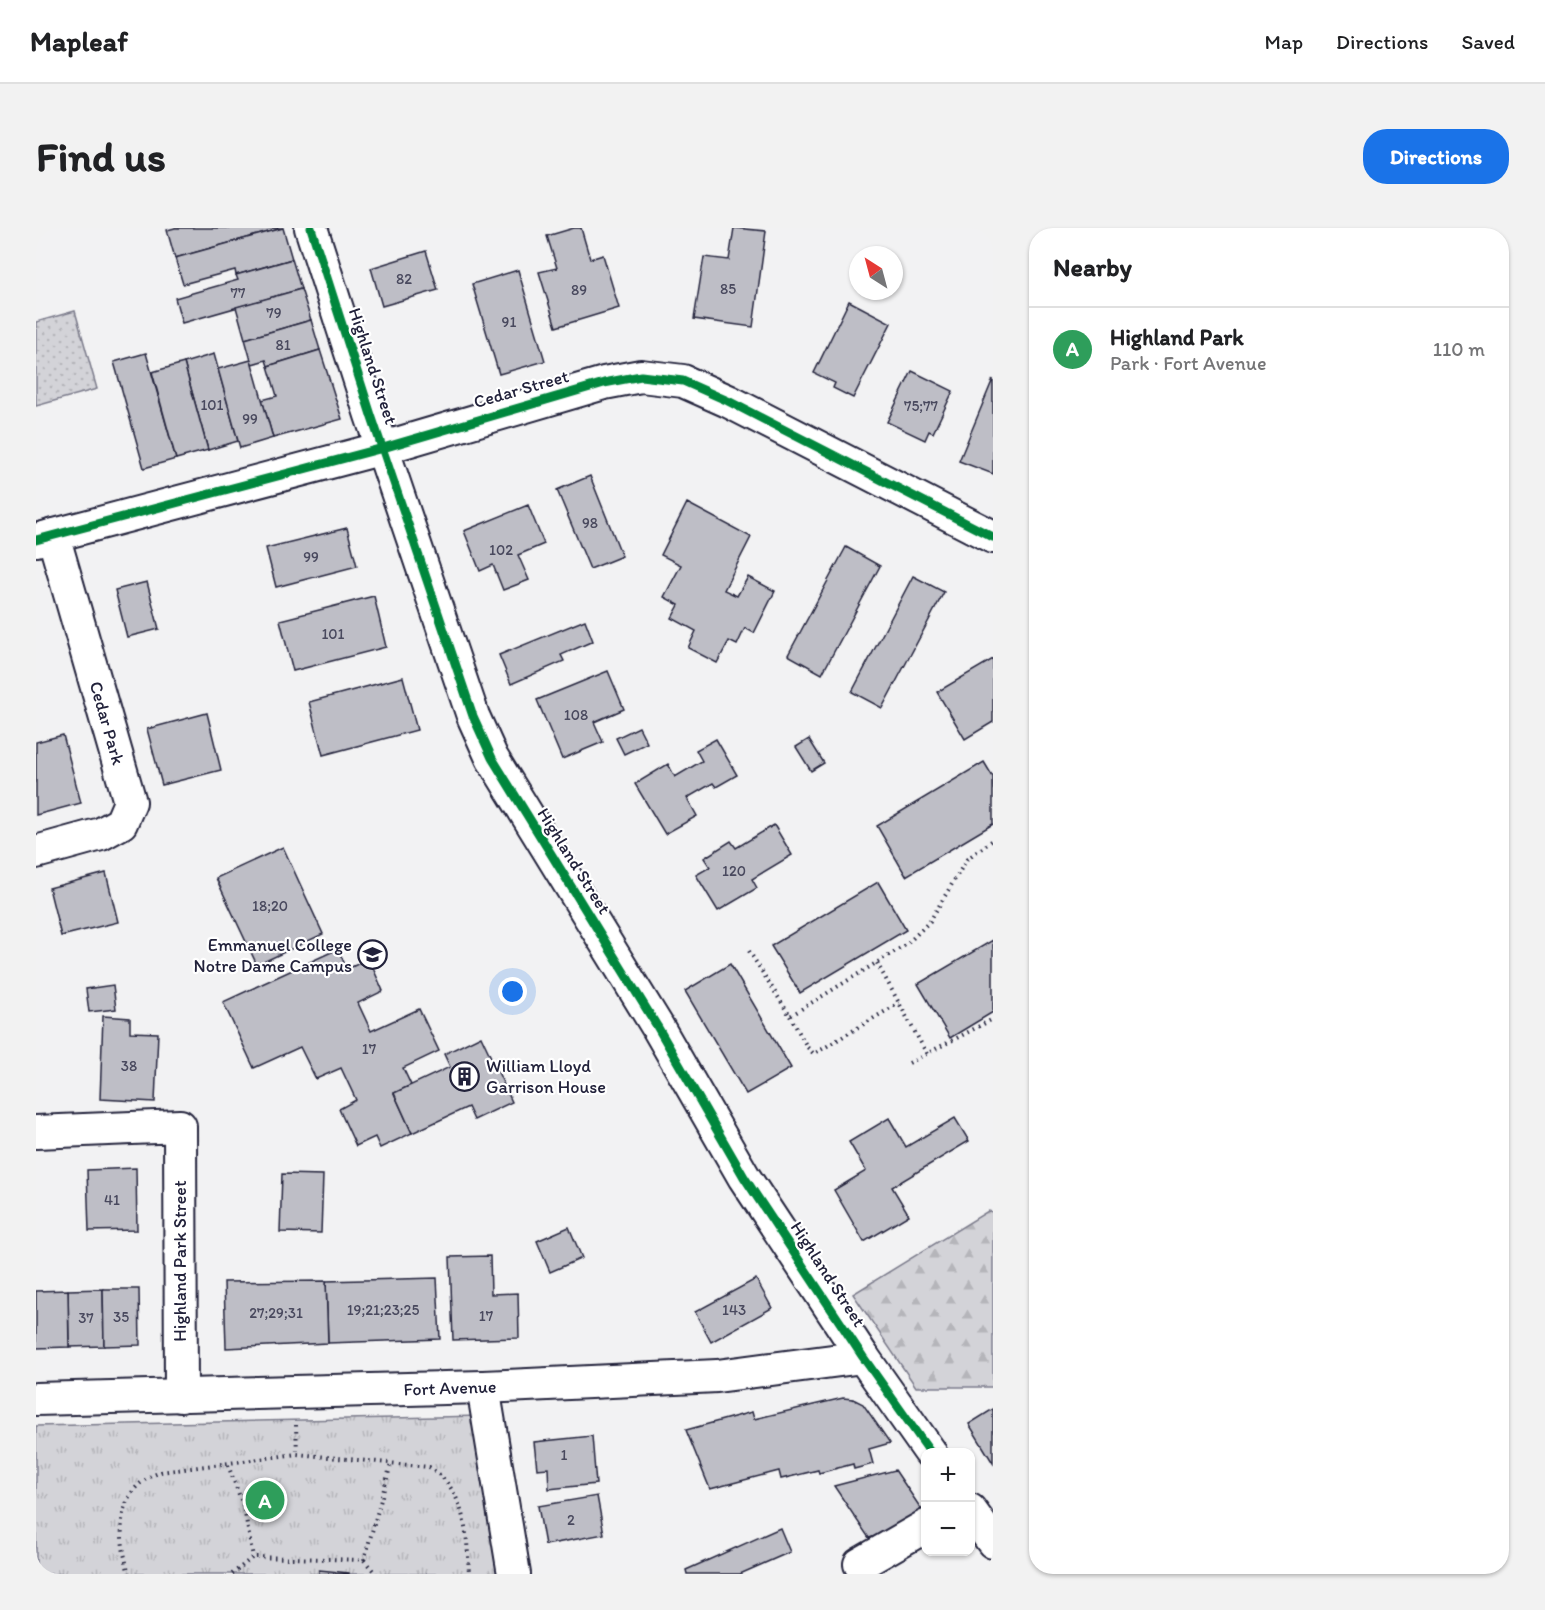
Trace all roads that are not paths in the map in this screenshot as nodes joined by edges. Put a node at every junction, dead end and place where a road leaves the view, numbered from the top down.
1 (311, 228) edge
2 (383, 448) junction
3 (44, 537) edge
4 (993, 537) edge
5 (36, 852) edge
6 (36, 1132) edge
7 (863, 1357) junction
8 (483, 1387) junction
9 (181, 1396) junction
10 (36, 1399) edge
11 (927, 1448) edge
12 (975, 1517) edge
13 (921, 1529) edge
14 (993, 1542) edge
15 (860, 1564) dead end
16 (514, 1574) edge

1 - 2 street, Highland Street
2 - 3 street, Cedar Street
2 - 4 street, Cedar Street
2 - 7 street, Highland Street
3 - 5 street, Cedar Park
6 - 9 street, Highland Park Street
7 - 8 street, Fort Avenue
7 - 11 street, Highland Street
8 - 9 street, Fort Avenue
8 - 16 street
9 - 10 street, Fort Avenue
12 - 14 street
13 - 15 street

